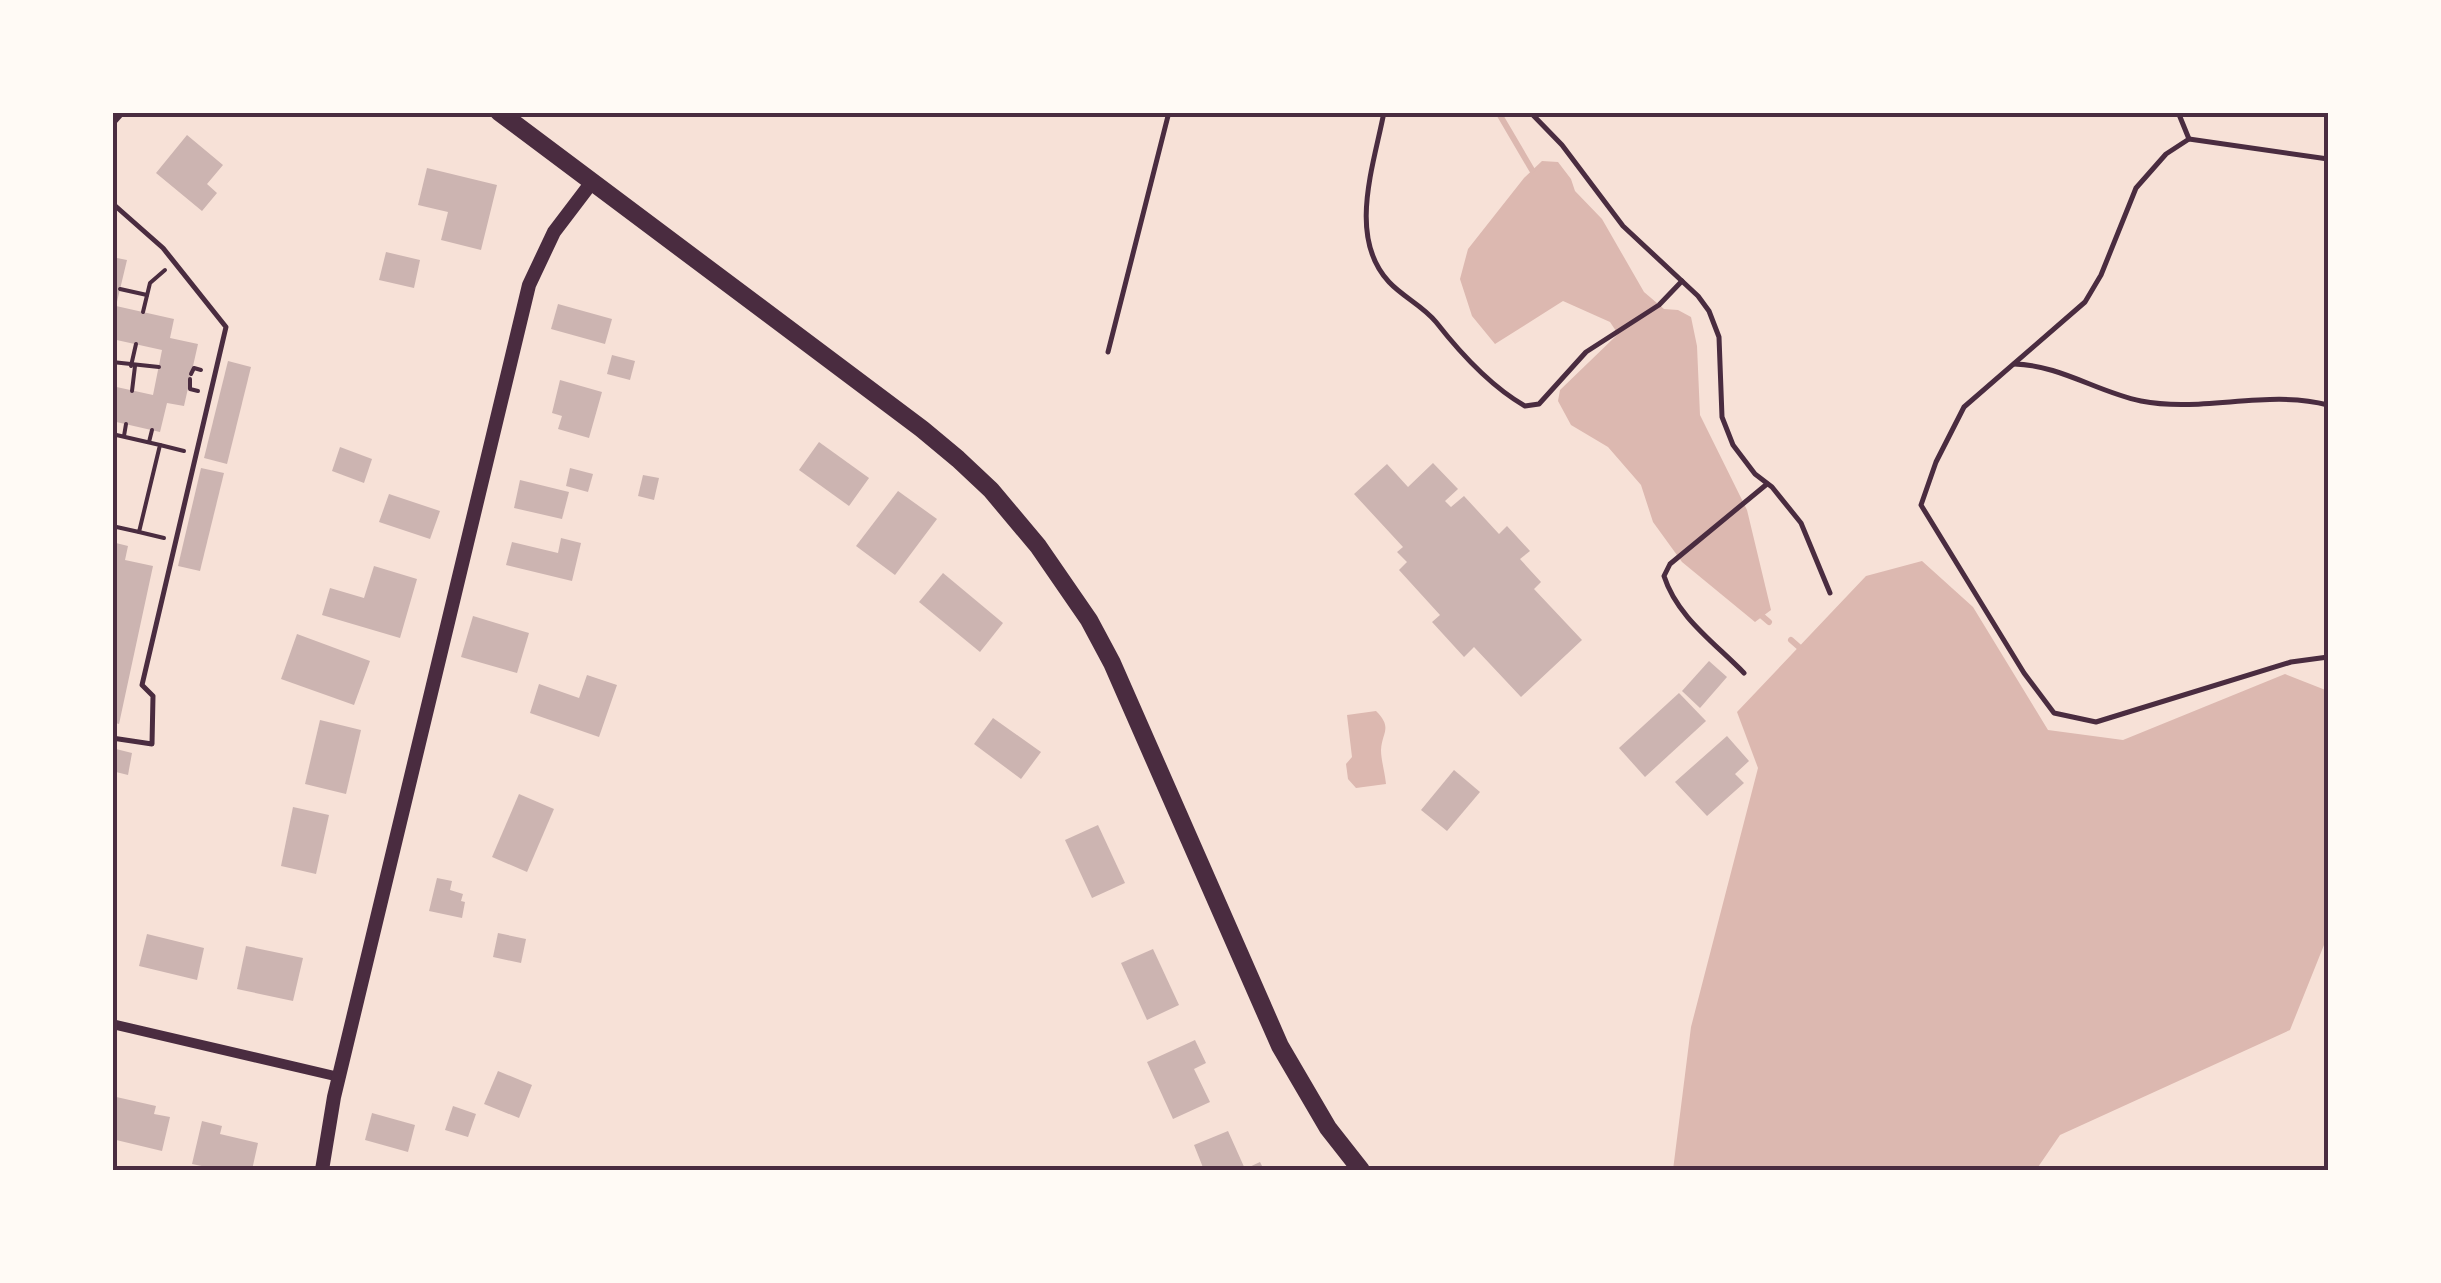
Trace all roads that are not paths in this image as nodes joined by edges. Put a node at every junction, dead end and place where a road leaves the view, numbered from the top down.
1 (120, 112) edge
2 (499, 112) edge
3 (1168, 112) edge
4 (1384, 112) edge
5 (1530, 112) edge
6 (2178, 112) edge
7 (112, 121) edge
8 (2188, 138) junction
9 (2328, 159) edge
10 (592, 182) junction
11 (112, 204) edge
12 (1682, 280) junction
13 (1108, 352) dead end
14 (2011, 364) junction
15 (2328, 405) edge
16 (1767, 484) junction
17 (1830, 593) dead end
18 (2328, 657) edge
19 (1744, 673) dead end
20 (112, 738) edge
21 (112, 1024) edge
22 (338, 1077) junction
23 (322, 1170) edge
24 (1361, 1170) edge

1 - 7 street
2 - 10 main road
3 - 13 lane
4 - 12 lane
5 - 12 lane
6 - 8 lane
8 - 9 lane
8 - 14 lane
10 - 22 street
10 - 24 main road
11 - 20 lane
12 - 16 lane
14 - 15 lane
14 - 18 lane
16 - 17 lane
16 - 19 lane
21 - 22 street
22 - 23 street

